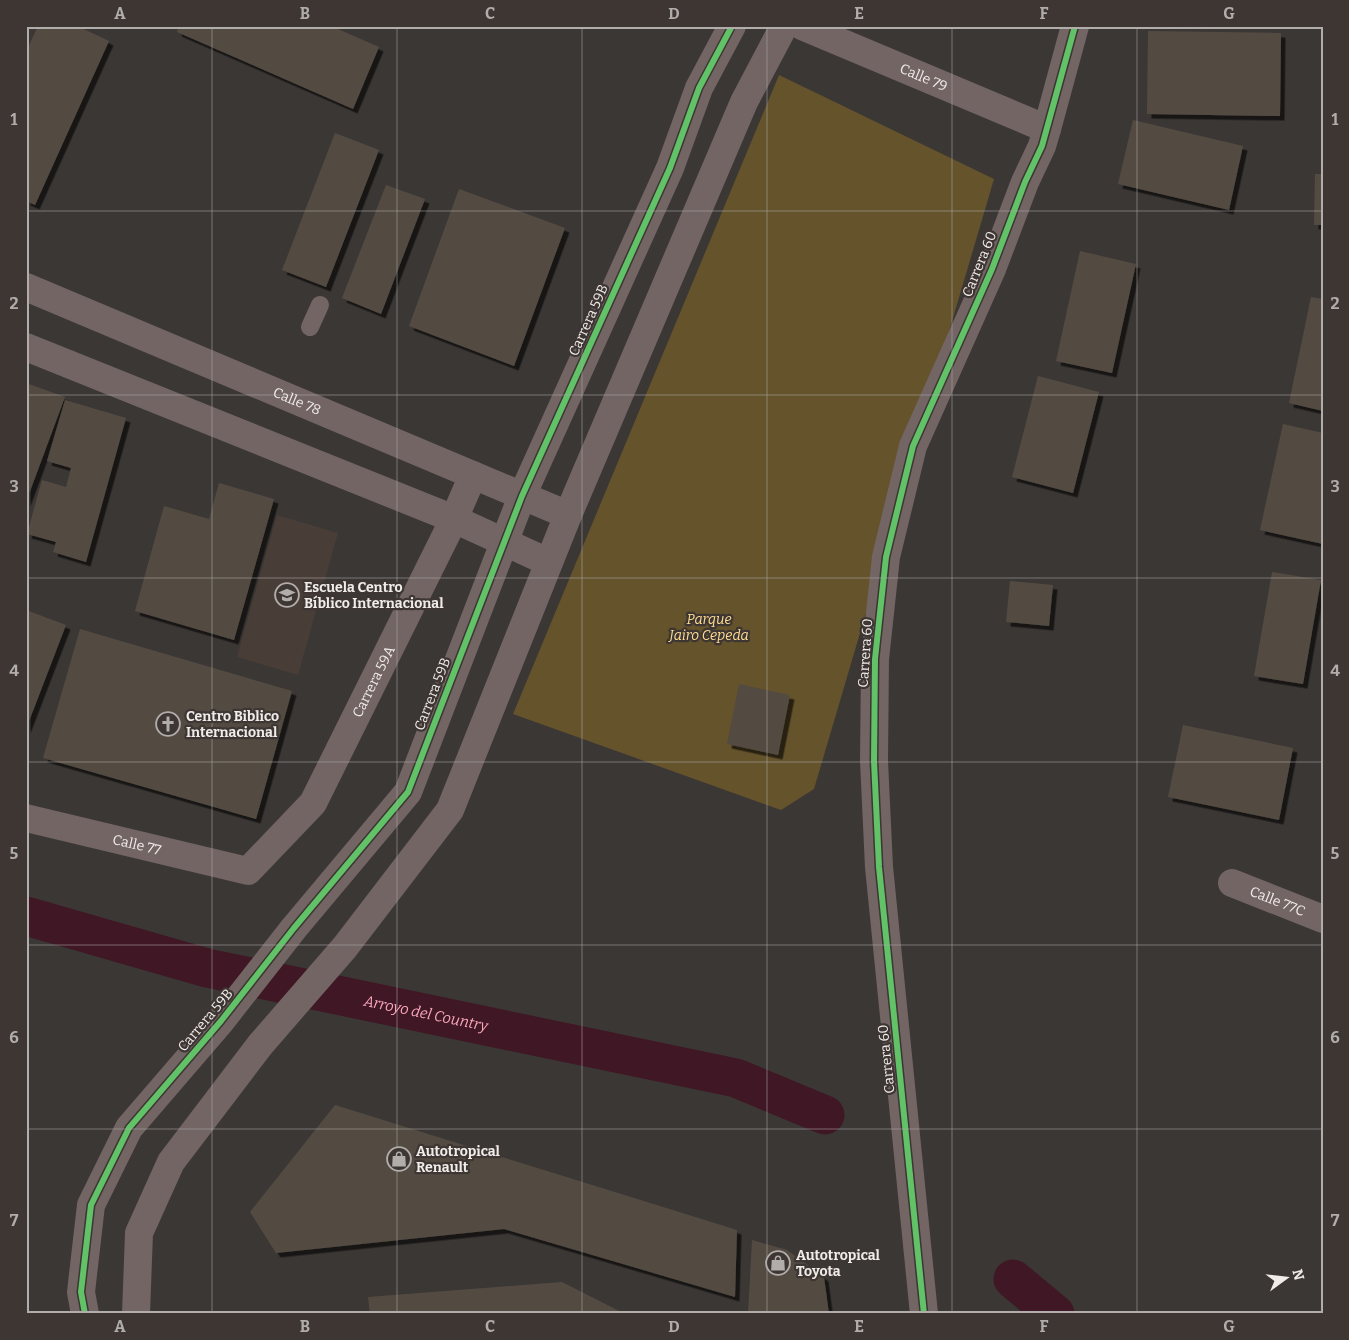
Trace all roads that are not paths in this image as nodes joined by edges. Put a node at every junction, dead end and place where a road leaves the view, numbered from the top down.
1 (732, 26) edge
2 (784, 26) edge
3 (802, 26) edge
4 (1075, 26) edge
5 (1046, 129) junction
6 (26, 287) edge
7 (320, 305) dead end
8 (310, 327) dead end
9 (26, 347) edge
10 (473, 475) junction
11 (522, 496) junction
12 (568, 515) junction
13 (454, 519) junction
14 (503, 543) junction
15 (548, 562) junction
16 (26, 818) edge
17 (248, 870) joint
18 (1232, 883) dead end
19 (1323, 919) edge
20 (85, 1314) edge
21 (136, 1314) edge
22 (924, 1314) edge

1 - 11 street, Carrera 59B
2 - 12 street
3 - 5 street, Calle 79
4 - 5 street, Carrera 60
5 - 22 street, Carrera 60
6 - 10 street, Calle 78
7 - 8 lane
9 - 13 street
10 - 11 street, Calle 78
10 - 13 street, Carrera 59A
11 - 12 street, Calle 78
11 - 14 street, Carrera 59B
12 - 15 street
13 - 14 street
13 - 17 street, Carrera 59A
14 - 15 street
14 - 20 street, Carrera 59B
15 - 21 street
16 - 17 street, Calle 77
18 - 19 street, Calle 77C

